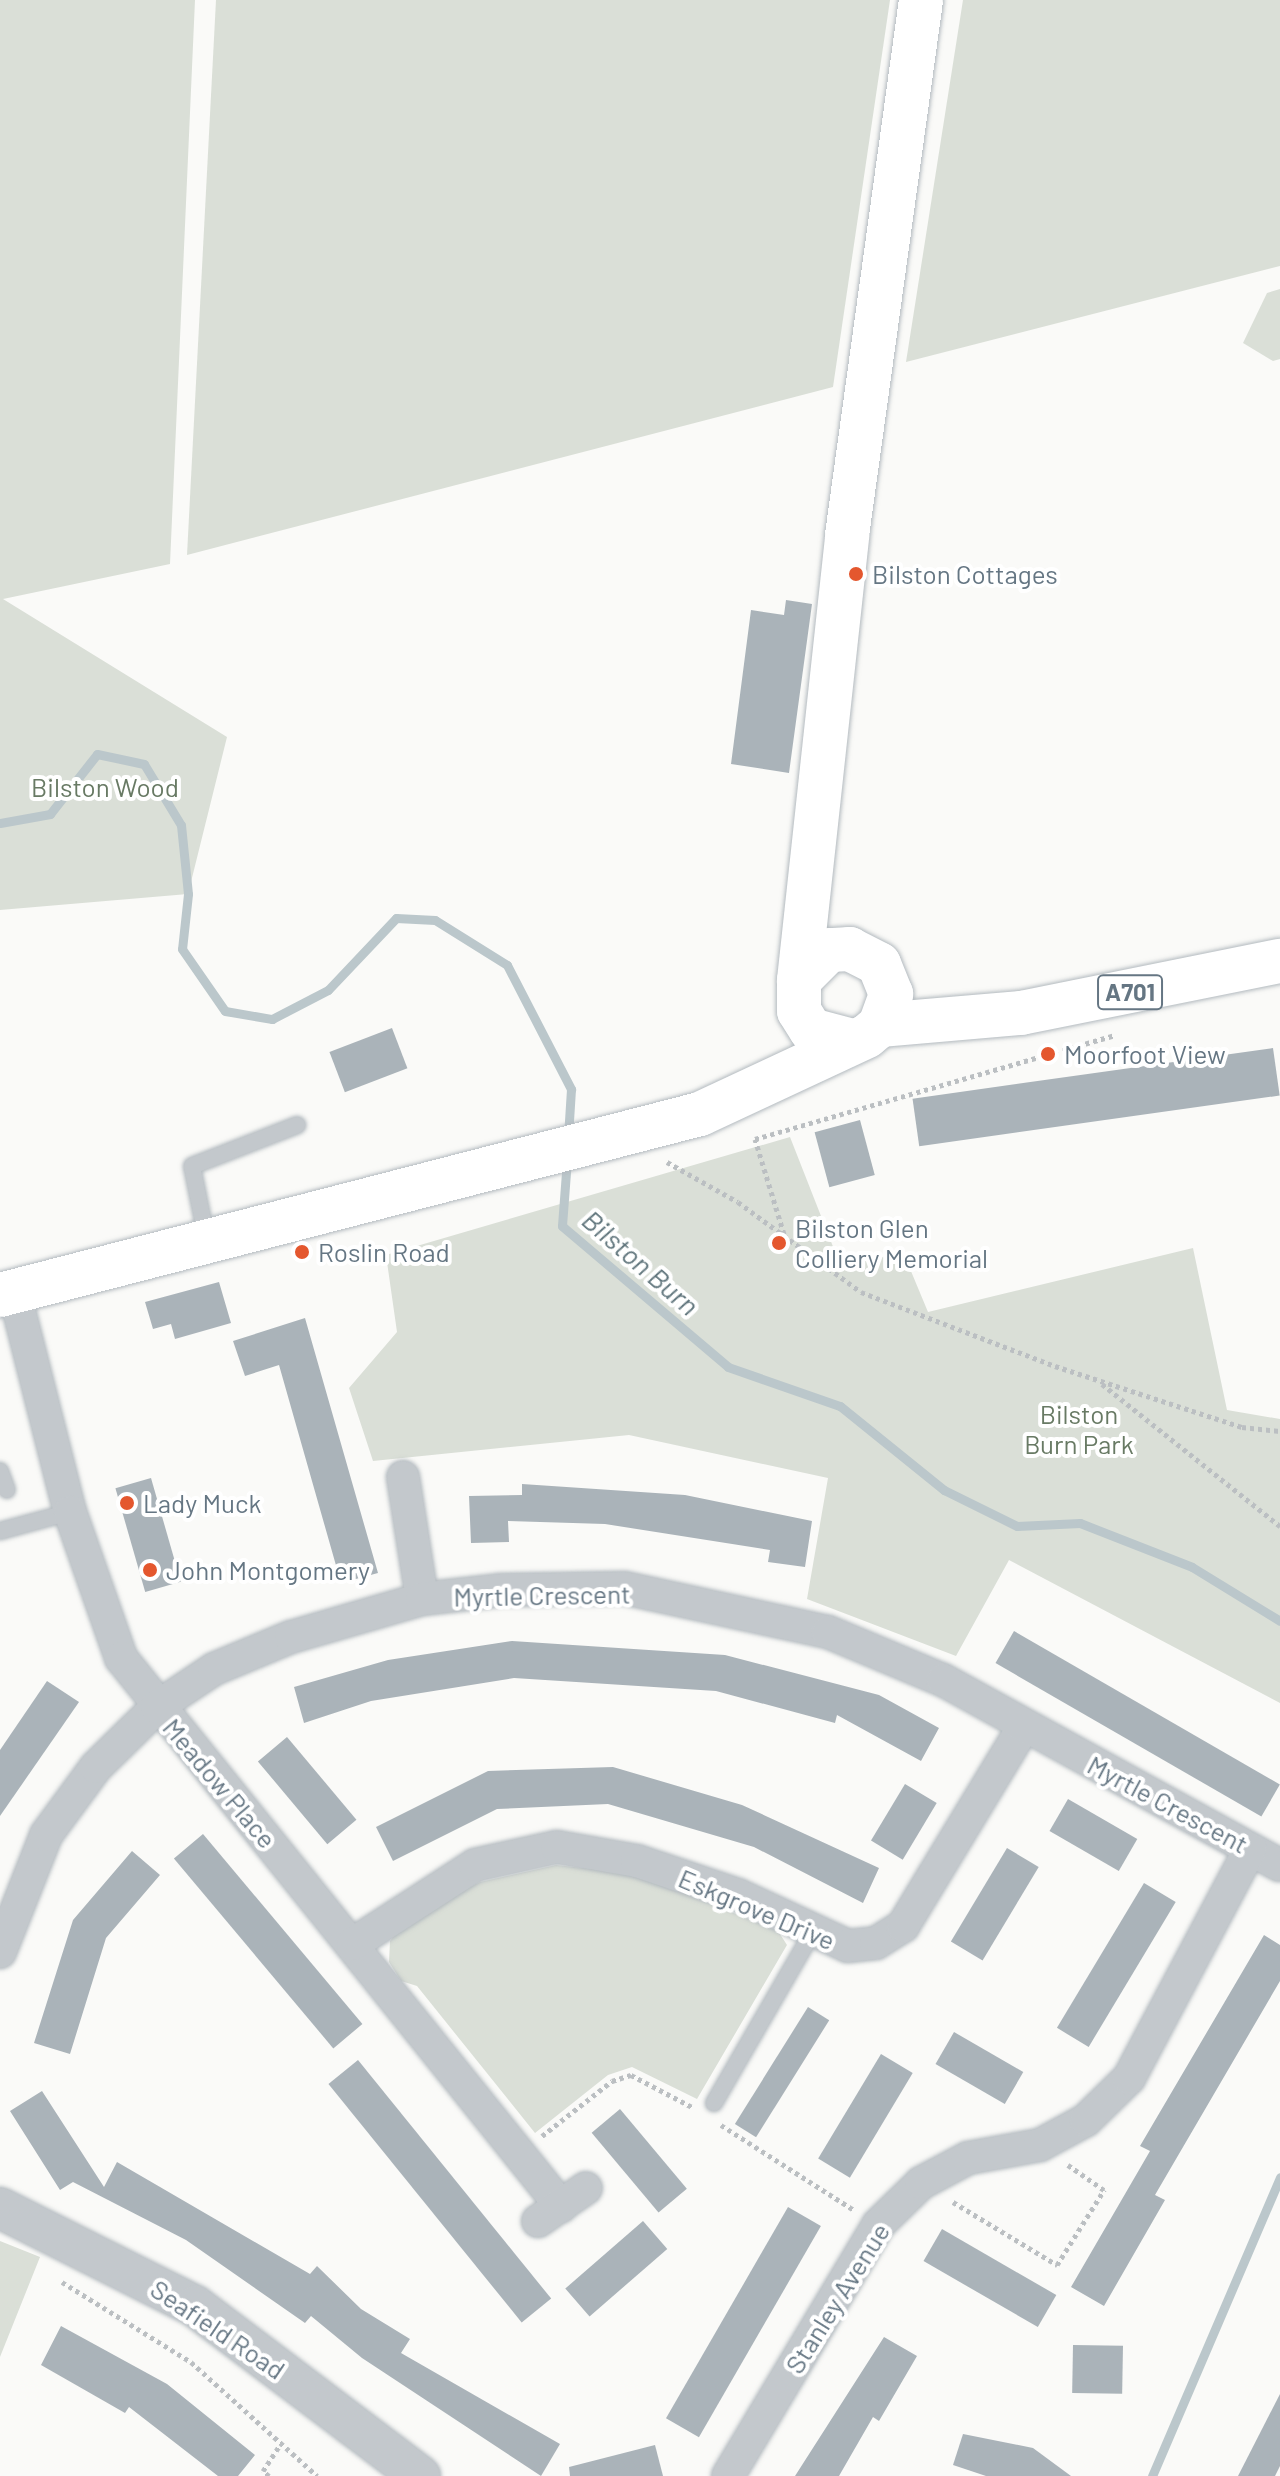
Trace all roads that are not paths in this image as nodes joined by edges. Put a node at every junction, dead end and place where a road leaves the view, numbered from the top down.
1 (921, 0) edge
2 (814, 862) junction
3 (850, 949) junction
4 (1280, 961) edge
5 (887, 978) junction
6 (799, 996) junction
7 (978, 1014) junction
8 (866, 1033) junction
9 (741, 1093) junction
10 (297, 1125) dead end
11 (207, 1241) junction
12 (7, 1293) edge
13 (0, 1471) edge
14 (403, 1477) dead end
15 (7, 1490) dead end
16 (70, 1512) junction
17 (0, 1531) edge
18 (422, 1599) junction
19 (157, 1707) junction
20 (1024, 1726) junction
21 (1250, 1849) junction
22 (1280, 1865) edge
23 (5, 1920) edge
24 (812, 1933) junction
25 (353, 1944) junction
26 (0, 1952) edge
27 (712, 2111) road end
28 (562, 2205) dead end
29 (0, 2208) edge
30 (420, 2476) edge
31 (728, 2476) edge

1 - 2 main road
2 - 3 main road
2 - 6 main road
3 - 5 main road
3 - 6 main road
4 - 7 main road, A701
5 - 7 main road, A701
5 - 8 main road
6 - 8 main road
6 - 9 main road, A701
7 - 8 main road, A701
8 - 9 main road, A701
9 - 11 main road, A701
10 - 11 lane
11 - 12 main road, A701
12 - 16 street, Meadow Place
13 - 15 lane
14 - 18 street
16 - 17 lane
16 - 19 street, Meadow Place
18 - 19 street, Myrtle Crescent
18 - 20 street, Myrtle Crescent
19 - 23 street, Myrtle Crescent
19 - 25 street, Meadow Place
20 - 21 street, Myrtle Crescent
20 - 24 street, Eskgrove Drive
21 - 22 street, Myrtle Crescent
21 - 31 street, Stanley Avenue
23 - 26 street, Myrtle Crescent
24 - 25 street, Eskgrove Drive
24 - 27 lane
25 - 28 street, Meadow Place
29 - 30 street, Seafield Road

